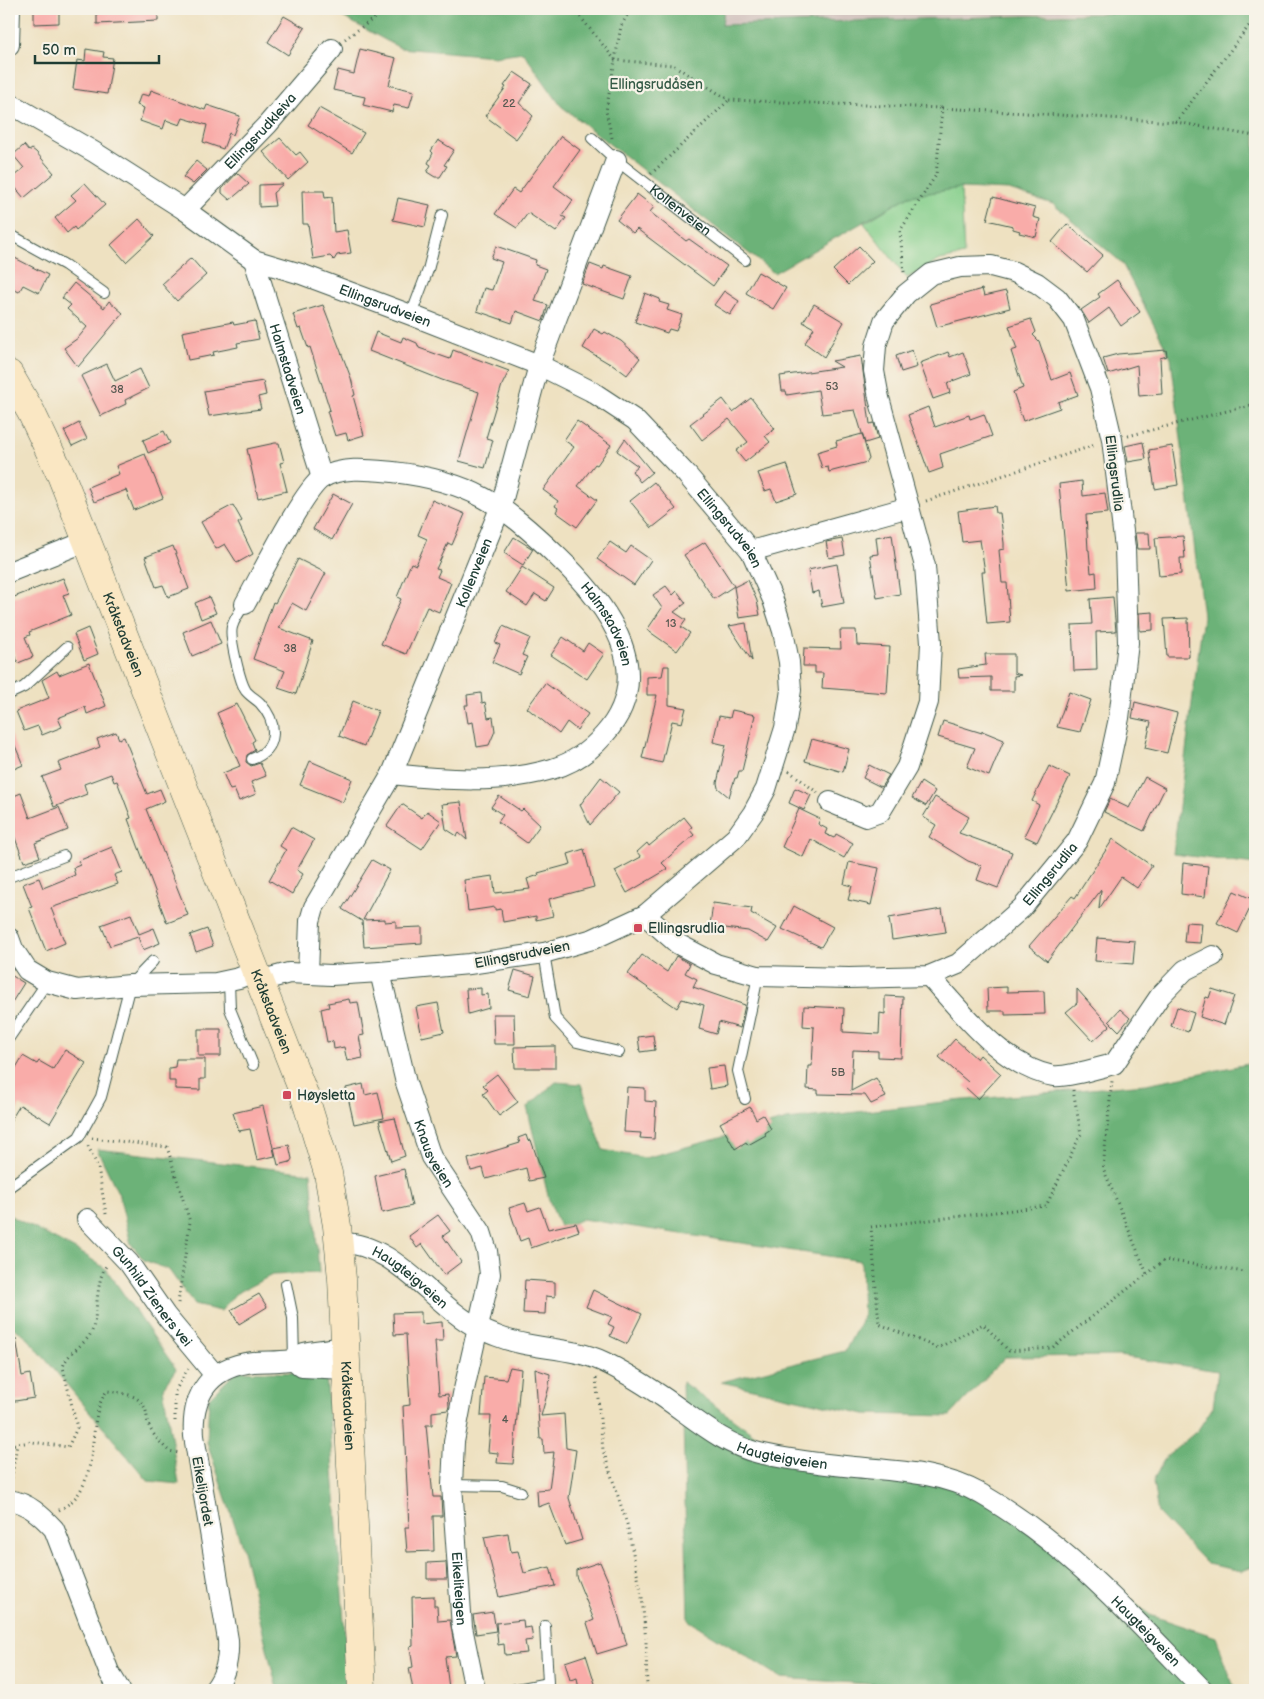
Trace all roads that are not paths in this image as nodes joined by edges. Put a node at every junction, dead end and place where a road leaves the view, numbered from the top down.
1 (10, 9) edge
2 (9, 44) edge
3 (332, 49) road end
4 (9, 103) edge
5 (592, 138) dead end
6 (616, 160) junction
7 (186, 210) junction
8 (442, 215) dead end
9 (9, 234) edge
10 (254, 260) junction
11 (745, 260) dead end
12 (104, 292) dead end
13 (411, 315) junction
14 (539, 365) junction
15 (9, 374) edge
16 (322, 478) junction
17 (501, 506) junction
18 (908, 507) junction
19 (87, 541) junction
20 (750, 551) junction
21 (9, 572) edge
22 (245, 604) joint
23 (67, 646) dead end
24 (9, 694) edge
25 (252, 758) dead end
26 (392, 774) junction
27 (830, 802) road end
28 (64, 856) dead end
29 (9, 877) edge
30 (645, 915) junction
31 (9, 938) edge
32 (544, 953) junction
33 (1213, 956) dead end
34 (153, 961) dead end
35 (380, 972) junction
36 (308, 973) junction
37 (258, 976) junction
38 (758, 976) junction
39 (929, 976) junction
40 (47, 982) junction
41 (229, 982) junction
42 (130, 985) junction
43 (9, 1038) edge
44 (619, 1052) dead end
45 (253, 1066) dead end
46 (745, 1099) dead end
47 (9, 1187) edge
48 (87, 1219) dead end
49 (340, 1243) junction
50 (286, 1284) dead end
51 (476, 1328) junction
52 (346, 1358) junction
53 (294, 1360) junction
54 (215, 1375) junction
55 (452, 1485) junction
56 (522, 1492) dead end
57 (10, 1493) edge
58 (544, 1626) dead end
59 (120, 1690) edge
60 (214, 1690) edge
61 (362, 1690) edge
62 (475, 1690) edge
63 (512, 1690) edge
64 (1202, 1690) edge

1 - 2 street
3 - 7 street, Ellingsrudkleiva
4 - 7 street, Ellingsrudveien
5 - 6 lane, Kollenveien
6 - 11 lane, Kollenveien
6 - 14 street, Kollenveien
7 - 10 street, Ellingsrudveien
8 - 13 lane
9 - 12 lane
10 - 13 street, Ellingsrudveien
10 - 16 street, Halmstadveien
13 - 14 street, Ellingsrudveien
14 - 17 street, Kollenveien
14 - 20 street, Ellingsrudveien
15 - 19 main road, Kråkstadveien
16 - 17 street, Halmstadveien
16 - 22 street
17 - 26 street, Kollenveien
17 - 26 street, Halmstadveien
18 - 20 street
18 - 27 street, Ellingsrudlia
18 - 39 street, Ellingsrudlia
19 - 21 street
19 - 37 main road, Kråkstadveien
20 - 30 street, Ellingsrudveien
22 - 25 lane
23 - 24 lane
26 - 36 street, Kollenveien
28 - 29 lane
30 - 32 street, Ellingsrudveien
30 - 38 street, Ellingsrudlia
31 - 40 street
32 - 35 street, Ellingsrudveien
32 - 44 lane
33 - 39 street
34 - 42 lane
35 - 36 street, Ellingsrudveien
35 - 51 street, Knausveien
36 - 37 street, Ellingsrudveien
37 - 41 street
37 - 49 main road, Kråkstadveien
38 - 39 street, Ellingsrudlia
38 - 46 lane
40 - 42 street
40 - 43 lane
41 - 42 street
41 - 45 lane
42 - 47 lane
48 - 54 street, Gunhild Zieners vei
49 - 51 street, Haugteigveien
49 - 52 main road, Kråkstadveien
50 - 53 lane
51 - 55 street, Eikeliteigen
51 - 64 street, Haugteigveien
52 - 53 street
52 - 61 main road, Kråkstadveien
53 - 54 street
54 - 60 street, Eikelijordet
55 - 56 lane
55 - 62 street, Eikeliteigen
57 - 59 street
58 - 63 lane

